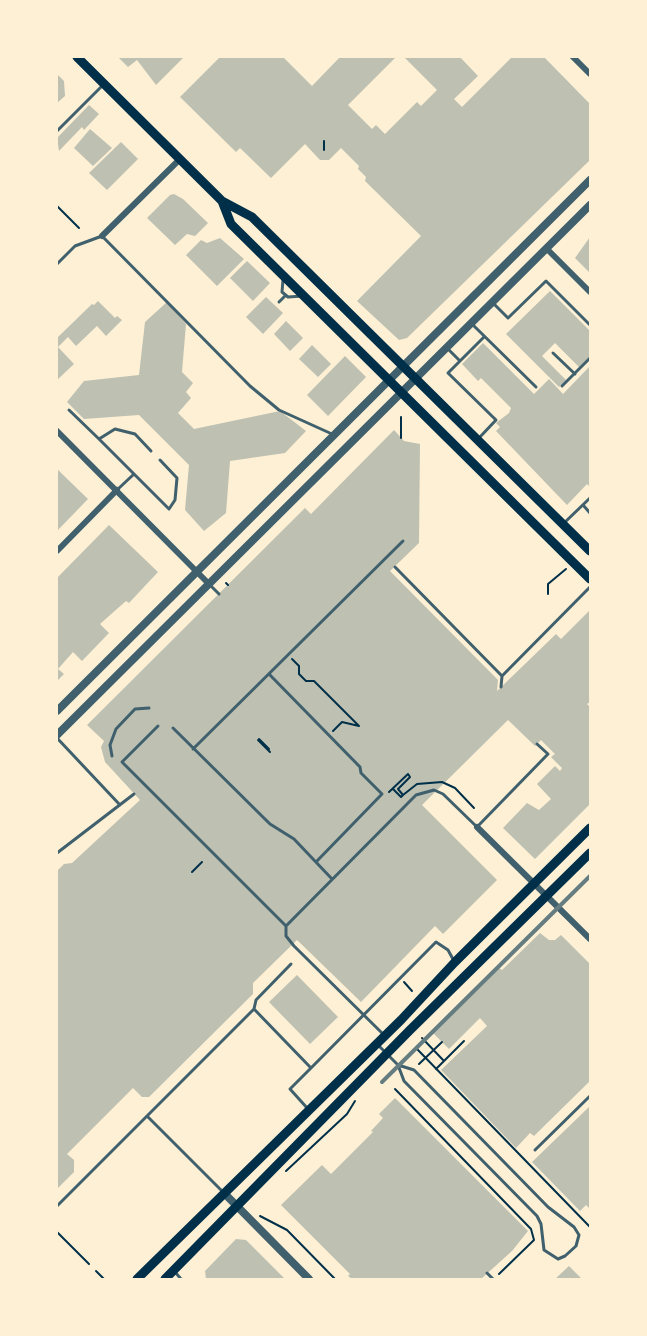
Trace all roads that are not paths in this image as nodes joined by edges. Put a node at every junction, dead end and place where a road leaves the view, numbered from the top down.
1 (77, 57) edge
2 (573, 57) edge
3 (590, 74) edge
4 (104, 84) junction
5 (57, 131) edge
6 (180, 159) junction
7 (590, 180) edge
8 (222, 201) junction
9 (590, 205) edge
10 (102, 236) junction
11 (547, 249) junction
12 (57, 264) edge
13 (284, 275) junction
14 (590, 292) edge
15 (286, 295) junction
16 (304, 295) junction
17 (279, 302) dead end
18 (493, 303) junction
19 (472, 324) junction
20 (590, 325) edge
21 (484, 336) junction
22 (447, 348) junction
23 (554, 353) dead end
24 (590, 358) edge
25 (460, 361) junction
26 (403, 366) junction
27 (575, 374) junction
28 (389, 379) junction
29 (416, 379) junction
30 (562, 386) dead end
31 (536, 387) dead end
32 (402, 392) junction
33 (69, 410) dead end
34 (57, 430) edge
35 (335, 435) junction
36 (99, 439) junction
37 (477, 440) junction
38 (151, 451) dead end
39 (160, 460) dead end
40 (134, 474) junction
41 (117, 490) junction
42 (590, 498) edge
43 (583, 505) junction
44 (590, 513) edge
45 (563, 524) junction
46 (403, 542) dead end
47 (57, 551) edge
48 (590, 551) edge
49 (395, 567) dead end
50 (198, 572) junction
51 (590, 579) edge
52 (209, 584) junction
53 (590, 587) edge
54 (219, 594) dead end
55 (269, 674) junction
56 (502, 676) junction
57 (501, 687) dead end
58 (149, 708) dead end
59 (57, 711) edge
60 (158, 726) dead end
61 (173, 728) dead end
62 (57, 737) edge
63 (537, 744) dead end
64 (193, 748) junction
65 (112, 756) dead end
66 (134, 794) dead end
67 (120, 805) junction
68 (477, 827) junction
69 (590, 828) edge
70 (590, 853) edge
71 (57, 854) edge
72 (316, 862) junction
73 (332, 879) junction
74 (534, 883) junction
75 (546, 896) junction
76 (286, 926) junction
77 (590, 939) edge
78 (455, 962) junction
79 (291, 964) dead end
80 (254, 1009) junction
81 (364, 1016) junction
82 (385, 1036) junction
83 (377, 1044) junction
84 (388, 1055) junction
85 (398, 1065) junction
86 (311, 1068) junction
87 (590, 1096) edge
88 (309, 1110) junction
89 (147, 1116) junction
90 (535, 1150) dead end
91 (224, 1193) junction
92 (57, 1206) edge
93 (238, 1207) junction
94 (174, 1271) junction
95 (487, 1273) dead end
96 (137, 1279) edge
97 (165, 1279) edge
98 (181, 1279) edge
99 (309, 1279) edge
100 (494, 1279) edge

1 - 4 main road
2 - 3 street
4 - 5 lane
4 - 6 main road
6 - 8 main road
6 - 10 street
7 - 26 street
8 - 13 main road
8 - 26 main road
9 - 11 street
10 - 12 lane
10 - 35 lane
11 - 14 street
11 - 18 street
13 - 15 lane
13 - 16 main road
15 - 16 lane
15 - 17 lane
16 - 28 main road
18 - 19 street
18 - 20 lane
19 - 21 lane
19 - 22 street
21 - 25 lane
21 - 31 lane
22 - 25 lane
22 - 29 street
23 - 27 lane
24 - 27 lane
25 - 37 lane
26 - 28 street
26 - 29 main road
27 - 30 lane
28 - 32 main road
28 - 35 street
29 - 32 street
29 - 37 main road
32 - 51 main road
32 - 52 street
33 - 36 lane
34 - 41 street
35 - 50 street
36 - 38 lane
36 - 40 lane
37 - 45 main road
39 - 40 lane
40 - 41 lane
41 - 47 street
41 - 50 street
42 - 43 lane
43 - 44 lane
43 - 45 lane
45 - 48 main road
46 - 55 lane
49 - 56 lane
50 - 52 street
50 - 59 street
52 - 54 lane
52 - 62 street
53 - 56 lane
55 - 64 lane
55 - 72 lane
56 - 57 lane
58 - 65 lane
60 - 76 lane
61 - 64 lane
62 - 67 lane
63 - 68 lane
64 - 72 lane
66 - 67 lane
67 - 71 lane
68 - 73 lane
68 - 74 street
69 - 74 main road
70 - 75 main road
72 - 73 lane
73 - 76 lane
74 - 75 street
74 - 78 main road
75 - 77 street
75 - 84 main road
76 - 81 lane
78 - 81 lane
78 - 82 main road
79 - 80 lane
80 - 86 lane
80 - 89 lane
81 - 82 lane
81 - 86 lane
82 - 83 main road
83 - 84 lane
83 - 88 main road
84 - 85 lane
84 - 93 main road
85 - 85 lane
86 - 88 lane
87 - 90 lane
88 - 91 main road
89 - 91 lane
89 - 92 lane
91 - 93 street
91 - 96 main road
93 - 94 main road
93 - 99 street
94 - 97 main road
94 - 98 lane
95 - 100 lane

